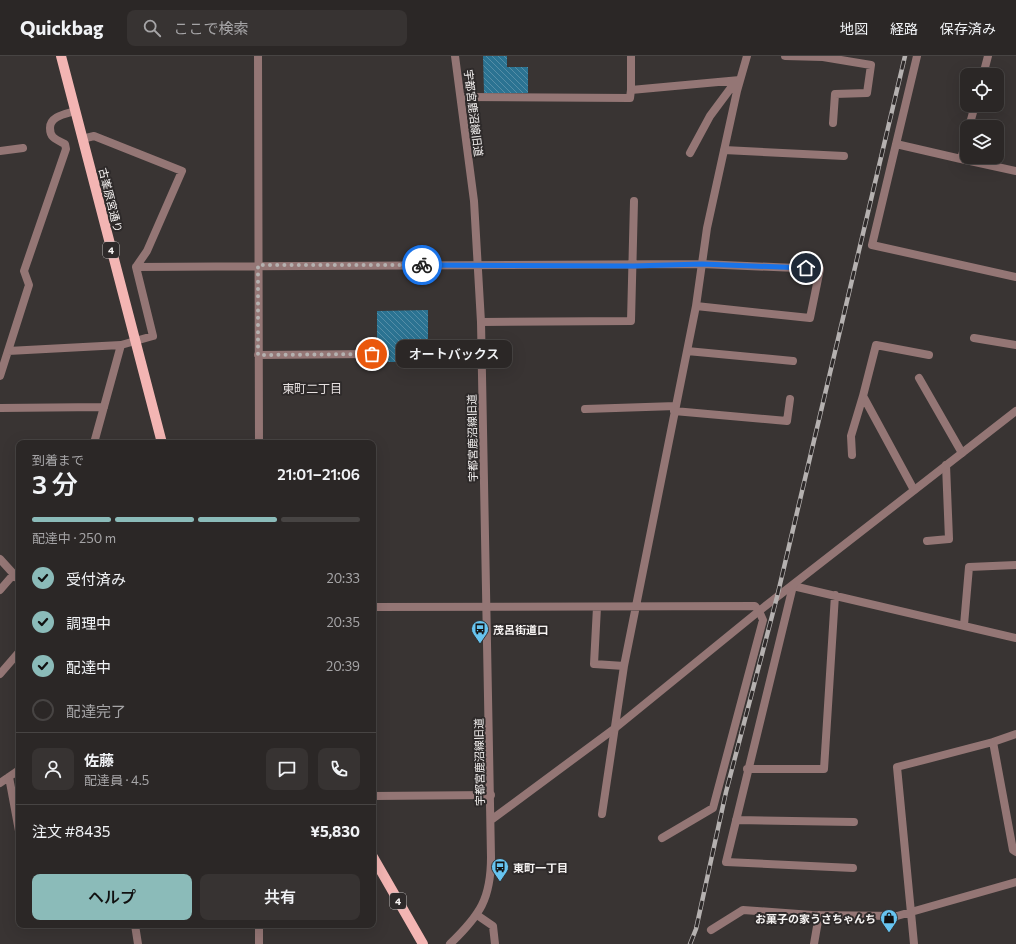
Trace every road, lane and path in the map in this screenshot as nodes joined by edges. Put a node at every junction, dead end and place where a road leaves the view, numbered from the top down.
1 (61, 56) edge
2 (258, 56) edge
3 (455, 56) edge
4 (631, 56) edge
5 (747, 56) edge
6 (785, 56) edge
7 (917, 56) edge
8 (988, 56) edge
9 (985, 68) edge
10 (738, 80) junction
11 (631, 90) junction
12 (461, 97) junction
13 (75, 111) junction
14 (833, 123) dead end
15 (82, 138) junction
16 (896, 144) junction
17 (22, 148) dead end
18 (724, 150) junction
19 (0, 151) edge
20 (690, 153) dead end
21 (844, 156) dead end
22 (960, 159) edge
23 (984, 164) edge
24 (1016, 171) edge
25 (634, 201) dead end
26 (478, 264) junction
27 (702, 264) junction
28 (258, 265) junction
29 (633, 266) junction
30 (136, 267) junction
31 (1016, 277) edge
32 (696, 306) junction
33 (481, 322) junction
34 (974, 338) dead end
35 (134, 340) junction
36 (121, 345) junction
37 (1016, 346) edge
38 (8, 351) junction
39 (686, 351) junction
40 (372, 354) dead end
41 (258, 355) junction
42 (929, 355) dead end
43 (794, 362) dead end
44 (0, 376) edge
45 (920, 378) dead end
46 (863, 396) junction
47 (790, 399) dead end
48 (104, 407) junction
49 (0, 408) edge
50 (585, 409) dead end
51 (675, 409) junction
52 (1016, 411) edge
53 (95, 440) edge
54 (161, 440) edge
55 (259, 440) edge
56 (962, 453) junction
57 (852, 455) dead end
58 (946, 465) junction
59 (914, 490) junction
60 (927, 541) dead end
61 (0, 559) edge
62 (1016, 565) edge
63 (16, 578) edge
64 (793, 586) junction
65 (0, 590) edge
66 (835, 595) junction
67 (635, 606) junction
68 (376, 607) edge
69 (487, 607) junction
70 (597, 607) junction
71 (759, 611) junction
72 (964, 626) junction
73 (1016, 638) edge
74 (16, 655) edge
75 (624, 666) junction
76 (0, 674) edge
77 (614, 729) junction
78 (1016, 734) edge
79 (993, 742) junction
80 (747, 769) junction
81 (16, 772) edge
82 (9, 777) junction
83 (0, 782) edge
84 (491, 795) junction
85 (376, 796) edge
86 (602, 814) dead end
87 (16, 815) edge
88 (491, 820) junction
89 (736, 820) junction
90 (854, 822) dead end
91 (662, 838) dead end
92 (1016, 852) edge
93 (376, 862) edge
94 (853, 868) dead end
95 (1016, 882) edge
96 (912, 912) junction
97 (477, 915) junction
98 (818, 915) junction
99 (135, 928) edge
100 (259, 928) edge
101 (711, 930) dead end
102 (138, 944) edge
103 (259, 944) edge
104 (423, 944) edge
105 (450, 944) edge
106 (495, 944) edge
107 (814, 944) edge
108 (914, 944) edge

1 - 13 main road, 古峯原宮通り / 4
2 - 28 street
3 - 12 street, 宇都宮鹿沼線旧道
4 - 11 street
5 - 10 street
6 - 14 street
7 - 16 street
8 - 9 street
10 - 11 street
10 - 18 street
10 - 20 street
11 - 12 street
12 - 26 street, 宇都宮鹿沼線旧道
13 - 15 main road, 古峯原宮通り / 4
13 - 38 street
15 - 30 street
15 - 35 main road, 古峯原宮通り / 4
16 - 22 street
16 - 31 street
17 - 19 street
18 - 21 street
18 - 27 street
23 - 24 street
25 - 29 street
26 - 28 street
26 - 29 street
26 - 33 street, 宇都宮鹿沼線旧道
27 - 29 street
27 - 32 street
27 - 32 street
28 - 30 street
28 - 41 street
29 - 33 street
30 - 35 street
32 - 39 street
33 - 69 street, 宇都宮鹿沼線旧道
34 - 37 street
35 - 36 street
35 - 54 main road, 古峯原宮通り / 4
36 - 38 street
36 - 48 street
38 - 44 street
39 - 43 street
39 - 51 street
40 - 41 street
41 - 55 street
42 - 46 street
45 - 56 street
46 - 57 street
46 - 59 street
47 - 51 street
48 - 49 street
48 - 53 street
50 - 51 street
51 - 67 street
52 - 56 street
56 - 58 street
58 - 59 street
58 - 60 street
59 - 64 street
61 - 63 street
62 - 72 street
63 - 65 street
64 - 66 street
64 - 71 street
64 - 80 street
66 - 72 street
66 - 80 street
67 - 70 street
67 - 71 street
67 - 75 street
68 - 69 street
69 - 70 street
69 - 84 street, 宇都宮鹿沼線旧道
70 - 75 street
71 - 77 street
71 - 91 street
72 - 73 street
74 - 76 street
75 - 77 street
77 - 86 street
77 - 88 street
78 - 79 street
79 - 92 street
79 - 96 street
80 - 89 street
81 - 82 street
82 - 83 street
82 - 87 street
84 - 85 street
84 - 88 street, 宇都宮鹿沼線旧道
88 - 97 street, 宇都宮鹿沼線旧道
89 - 90 street
89 - 94 street
93 - 104 main road, 4
95 - 96 street
96 - 98 street
96 - 108 street
97 - 105 street, 宇都宮鹿沼線旧道
97 - 106 street
98 - 101 street
98 - 107 street
99 - 102 street
100 - 103 street

